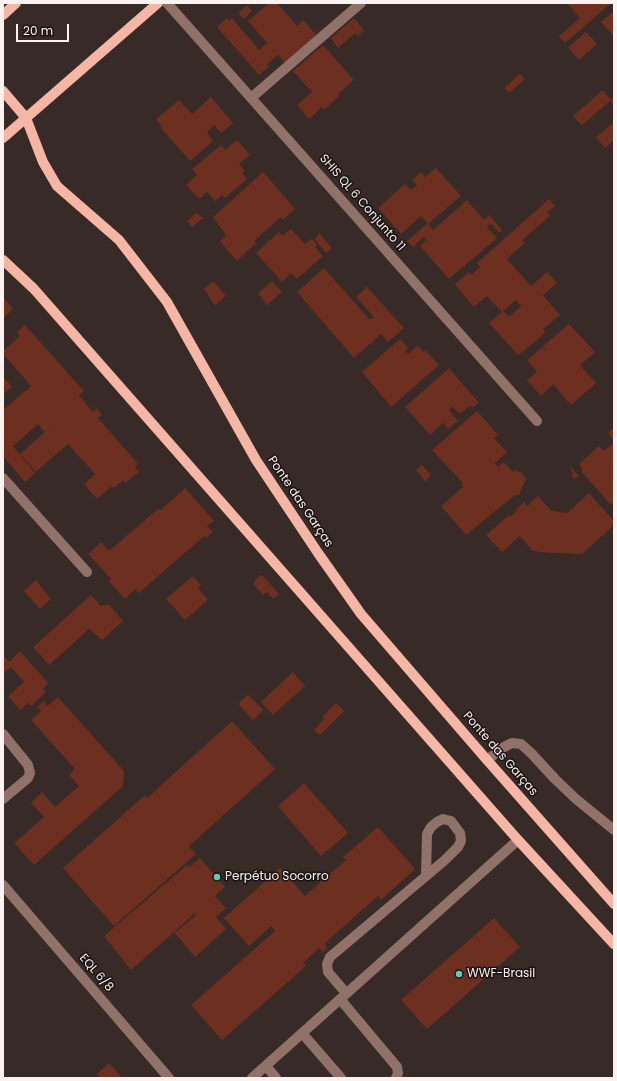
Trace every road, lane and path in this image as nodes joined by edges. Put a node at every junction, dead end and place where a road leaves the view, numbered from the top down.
1 (16, 3) edge
2 (158, 3) edge
3 (167, 3) edge
4 (361, 3) edge
5 (3, 15) edge
6 (3, 91) edge
7 (251, 98) junction
8 (26, 118) junction
9 (3, 138) edge
10 (3, 260) edge
11 (536, 421) dead end
12 (3, 478) edge
13 (87, 572) dead end
14 (3, 734) edge
15 (486, 760) junction
16 (3, 799) edge
17 (614, 830) edge
18 (518, 840) junction
19 (426, 875) junction
20 (3, 885) edge
21 (614, 904) edge
22 (614, 944) edge
23 (343, 996) junction
24 (302, 1033) junction
25 (266, 1066) junction
26 (169, 1078) edge
27 (252, 1078) edge
28 (276, 1078) edge
29 (340, 1078) edge
30 (396, 1078) edge

1 - 5 main road
2 - 8 main road
3 - 7 street, SHIS QL 6 Conjunto 11
4 - 7 street
6 - 8 main road, Ponte das Garças
7 - 11 street, SHIS QL 6 Conjunto 11
8 - 9 main road
8 - 15 main road, Ponte das Garças
10 - 18 main road
12 - 13 street
14 - 16 street
15 - 17 street
15 - 21 main road, Ponte das Garças
18 - 22 main road
18 - 23 street
19 - 19 street
19 - 23 street
20 - 26 street, EQL 6/8
23 - 24 street
23 - 30 street
24 - 25 street
24 - 29 street
25 - 27 street
25 - 28 street

